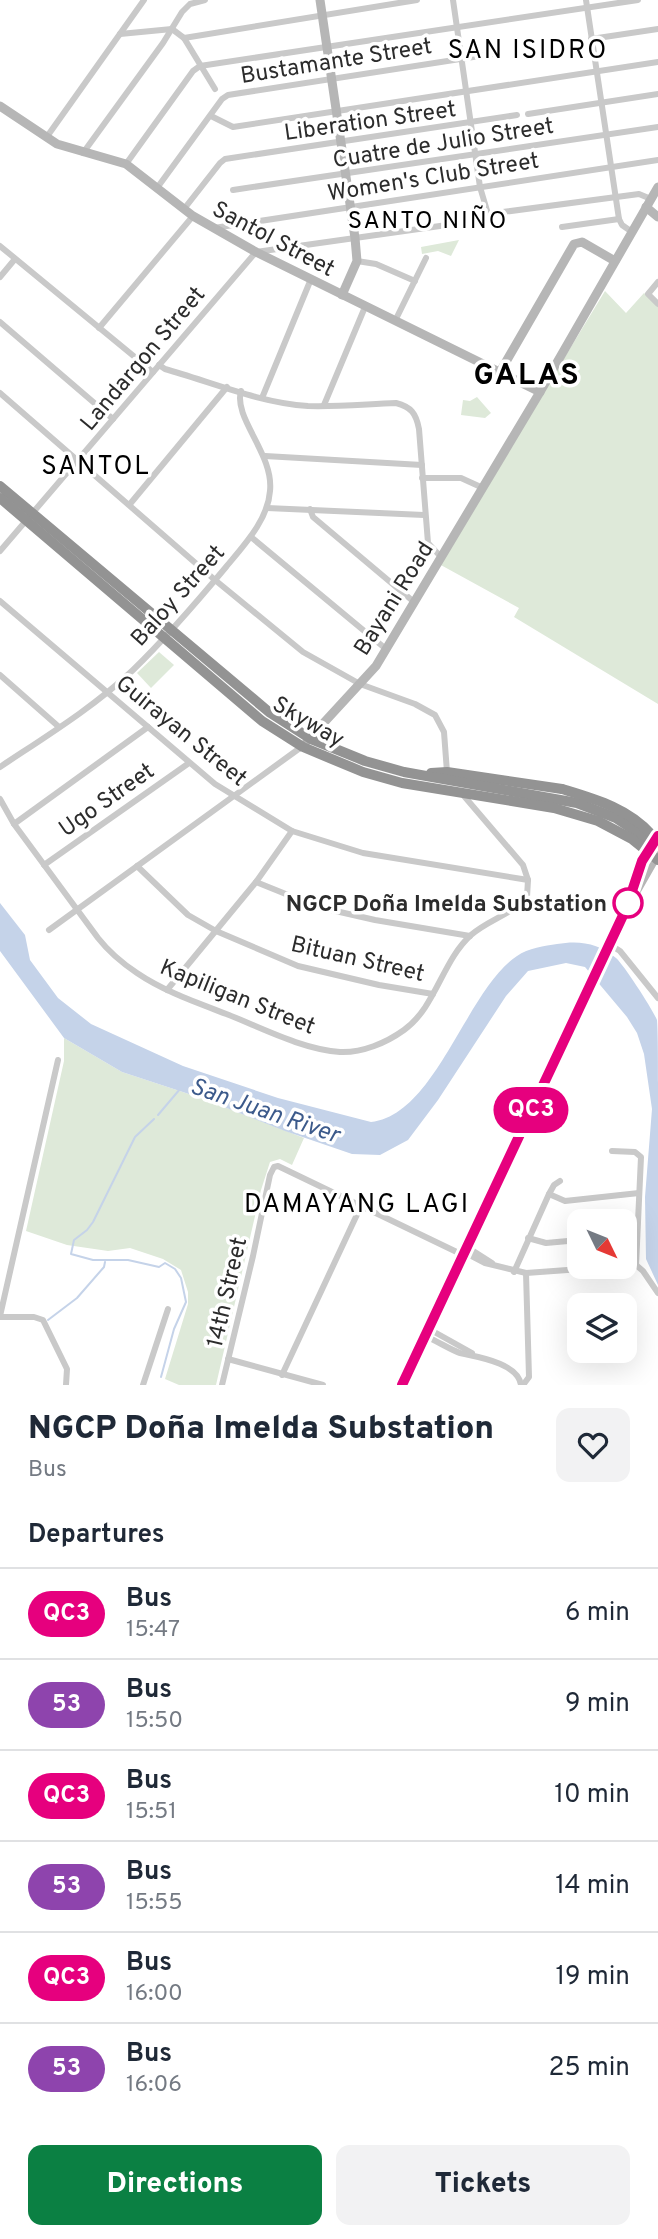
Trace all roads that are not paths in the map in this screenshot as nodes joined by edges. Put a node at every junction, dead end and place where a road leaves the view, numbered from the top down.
1 (144, 0) edge
2 (205, 0) edge
3 (320, 0) edge
4 (416, 0) edge
5 (453, 0) edge
6 (638, 0) edge
7 (586, 4) edge
8 (322, 15) junction
9 (457, 28) junction
10 (172, 29) junction
11 (658, 29) edge
12 (120, 34) junction
13 (184, 38) junction
14 (591, 38) junction
15 (327, 48) junction
16 (499, 54) dead end
17 (462, 58) junction
18 (658, 62) edge
19 (200, 66) junction
20 (595, 72) junction
21 (331, 78) junction
22 (215, 89) dead end
23 (467, 92) junction
24 (658, 94) edge
25 (601, 102) junction
26 (0, 106) edge
27 (336, 111) junction
28 (528, 114) dead end
29 (211, 116) junction
30 (514, 116) dead end
31 (472, 122) junction
32 (658, 127) edge
33 (606, 134) junction
34 (46, 138) junction
35 (341, 142) junction
36 (83, 153) junction
37 (476, 156) junction
38 (658, 160) edge
39 (126, 164) junction
40 (611, 167) junction
41 (346, 174) junction
42 (480, 187) junction
43 (658, 187) edge
44 (157, 188) junction
45 (233, 190) dead end
46 (615, 198) junction
47 (648, 203) junction
48 (351, 207) junction
49 (184, 209) junction
50 (192, 216) junction
51 (658, 217) edge
52 (619, 219) junction
53 (447, 225) dead end
54 (562, 227) dead end
55 (213, 229) junction
56 (632, 232) junction
57 (355, 238) junction
58 (0, 246) edge
59 (256, 252) junction
60 (426, 258) dead end
61 (15, 259) junction
62 (357, 261) junction
63 (615, 261) junction
64 (0, 277) edge
65 (311, 279) junction
66 (415, 281) junction
67 (658, 282) edge
68 (342, 295) junction
69 (658, 304) edge
70 (365, 307) junction
71 (396, 321) junction
72 (0, 322) edge
73 (99, 328) junction
74 (159, 365) junction
75 (153, 372) junction
76 (500, 372) junction
77 (227, 387) junction
78 (241, 391) junction
79 (540, 392) junction
80 (0, 393) edge
81 (261, 398) junction
82 (324, 405) junction
83 (113, 419) junction
84 (265, 456) junction
85 (78, 460) junction
86 (422, 465) junction
87 (422, 478) junction
88 (0, 486) edge
89 (483, 488) junction
90 (0, 498) edge
91 (130, 505) junction
92 (0, 507) edge
93 (267, 508) junction
94 (310, 509) junction
95 (424, 515) junction
96 (251, 537) junction
97 (0, 551) edge
98 (441, 557) junction
99 (215, 580) junction
100 (0, 601) edge
101 (414, 602) junction
102 (143, 619) junction
103 (386, 649) junction
104 (0, 675) edge
105 (360, 684) junction
106 (107, 691) junction
107 (59, 727) junction
108 (148, 727) junction
109 (300, 748) joint
110 (189, 763) junction
111 (0, 767) edge
112 (431, 774) dead end
113 (450, 774) junction
114 (232, 796) junction
115 (464, 796) dead end
116 (0, 799) edge
117 (14, 824) junction
118 (292, 831) junction
119 (658, 836) edge
120 (658, 844) edge
121 (658, 853) edge
122 (658, 860) edge
123 (44, 865) junction
124 (137, 866) junction
125 (528, 880) junction
126 (256, 882) junction
127 (626, 909) junction
128 (76, 910) junction
129 (49, 930) dead end
130 (216, 932) junction
131 (470, 936) junction
132 (611, 947) junction
133 (167, 990) junction
134 (433, 994) junction
135 (658, 998) edge
136 (58, 1060) dead end
137 (612, 1151) dead end
138 (560, 1181) dead end
139 (639, 1193) junction
140 (549, 1194) junction
141 (361, 1206) junction
142 (637, 1235) edge
143 (528, 1238) junction
144 (567, 1241) edge
145 (465, 1252) junction
146 (637, 1266) edge
147 (567, 1270) edge
148 (514, 1272) junction
149 (526, 1273) junction
150 (658, 1293) edge
151 (168, 1309) dead end
152 (0, 1316) edge
153 (427, 1332) junction
154 (228, 1359) junction
155 (282, 1375) junction
156 (66, 1385) edge
157 (143, 1385) edge
158 (222, 1385) edge
159 (323, 1385) edge
160 (402, 1385) edge
161 (522, 1385) edge

1 - 12 street
2 - 10 street
3 - 8 street
4 - 8 street
5 - 9 street
6 - 7 street
7 - 9 street
7 - 14 street
8 - 13 street
8 - 15 street
9 - 15 street
9 - 17 street
10 - 12 street
10 - 13 street
10 - 36 street
11 - 14 street
12 - 34 street
13 - 19 street
14 - 20 street
15 - 19 street
15 - 21 street
16 - 17 street, Bustamante Street
17 - 21 street, Bustamante Street
17 - 23 street
18 - 20 street
19 - 22 street
19 - 39 street
20 - 23 street
20 - 25 street
21 - 27 street
21 - 29 street, Bustamante Street
23 - 27 street
23 - 31 street
24 - 25 street
25 - 28 street
25 - 33 street
26 - 34 street, Santol Street
27 - 29 street
27 - 35 street
29 - 44 street
30 - 31 street, Liberation Street
31 - 35 street, Liberation Street
31 - 37 street
32 - 33 street, Cuatre de Julio Street
33 - 37 street, Cuatre de Julio Street
33 - 40 street
34 - 36 street, Santol Street
35 - 41 street
35 - 49 street, Liberation Street
36 - 39 street, Santol Street
37 - 41 street, Cuatre de Julio Street
37 - 42 street
38 - 40 street, Women's Club Street
39 - 44 street, Santol Street
40 - 42 street, Women's Club Street
40 - 46 street
41 - 45 street, Cuatre de Julio Street
41 - 48 street
42 - 46 street
42 - 48 street, Women's Club Street
43 - 47 street, Bayani Road
44 - 49 street, Santol Street
46 - 47 street
46 - 52 street
47 - 51 street
47 - 56 street, Bayani Road
48 - 55 street, Women's Club Street
48 - 57 street
49 - 50 street, Santol Street
50 - 55 street, Santol Street
50 - 73 street
52 - 54 street
52 - 56 street
53 - 57 street
55 - 59 street, Santol Street
56 - 63 street, Bayani Road
57 - 59 street
57 - 62 street
58 - 61 street
59 - 65 street, Santol Street
59 - 74 street, Landargon Street
60 - 66 street
61 - 64 street
61 - 73 street
62 - 66 street
62 - 68 street
63 - 76 street
63 - 79 street, Bayani Road
65 - 68 street, Santol Street
65 - 81 street
66 - 71 street
67 - 69 street
68 - 70 street, Santol Street
70 - 71 street, Santol Street
70 - 82 street
71 - 76 street, Santol Street
72 - 83 street
73 - 75 street
74 - 75 street, Landargon Street
74 - 77 street
75 - 83 street, Landargon Street
76 - 79 street, Santol Street
77 - 78 street
77 - 91 street
78 - 81 street
78 - 84 street, Baloy Street
79 - 89 street, Bayani Road
80 - 85 street
81 - 82 street
82 - 86 street
83 - 85 street, Landargon Street
84 - 86 street
84 - 93 street, Baloy Street
85 - 91 street
85 - 97 street, Landargon Street
86 - 87 street
87 - 89 street
87 - 95 street
88 - 120 highway, Skyway, bridge
89 - 98 street, Bayani Road
90 - 102 highway, Skyway, bridge
91 - 99 street
92 - 102 highway, bridge
93 - 94 street
93 - 96 street, Baloy Street
94 - 95 street
94 - 101 street
95 - 98 street
96 - 99 street, Baloy Street
96 - 103 street
98 - 101 street, Bayani Road
99 - 105 street
99 - 106 street, Baloy Street
100 - 106 street, Guirayan Street
101 - 103 street, Bayani Road
102 - 122 highway, Skyway, bridge
103 - 105 street, Bayani Road
104 - 107 street
105 - 109 street, Bayani Road
105 - 113 street
106 - 107 street, Baloy Street
106 - 108 street, Guirayan Street
107 - 111 street, Baloy Street
108 - 110 street, Guirayan Street
108 - 117 street
109 - 114 street, Bayani Road
110 - 114 street, Guirayan Street
110 - 123 street, Ugo Street
112 - 113 highway
113 - 120 highway, bridge
114 - 118 street, Guirayan Street
114 - 124 street, Bayani Road
115 - 125 street
116 - 117 street, Kapiligan Street
117 - 123 street, Kapiligan Street
118 - 125 street, Guirayan Street
118 - 126 street
119 - 127 street
121 - 127 street
123 - 128 street, Kapiligan Street
124 - 128 street, Bayani Road
124 - 130 street, Bituan Street
125 - 131 street, Kapiligan Street
126 - 130 street
126 - 131 street
127 - 132 street
128 - 129 street, Bayani Road
128 - 133 street, Kapiligan Street
130 - 133 street
130 - 134 street, Bituan Street
131 - 134 street, Kapiligan Street
132 - 135 street
132 - 145 street
133 - 134 street, Kapiligan Street
136 - 152 street
137 - 139 street
138 - 140 street
139 - 140 street
139 - 142 street
140 - 143 street
141 - 145 street
141 - 154 street, 14th Street
141 - 155 street
143 - 144 street
143 - 148 street
145 - 148 street
145 - 153 street
146 - 150 street
147 - 149 street
148 - 149 street
149 - 161 street
151 - 157 street
152 - 156 street
153 - 160 street
153 - 161 street
154 - 155 street
154 - 158 street, 14th Street
155 - 159 street

